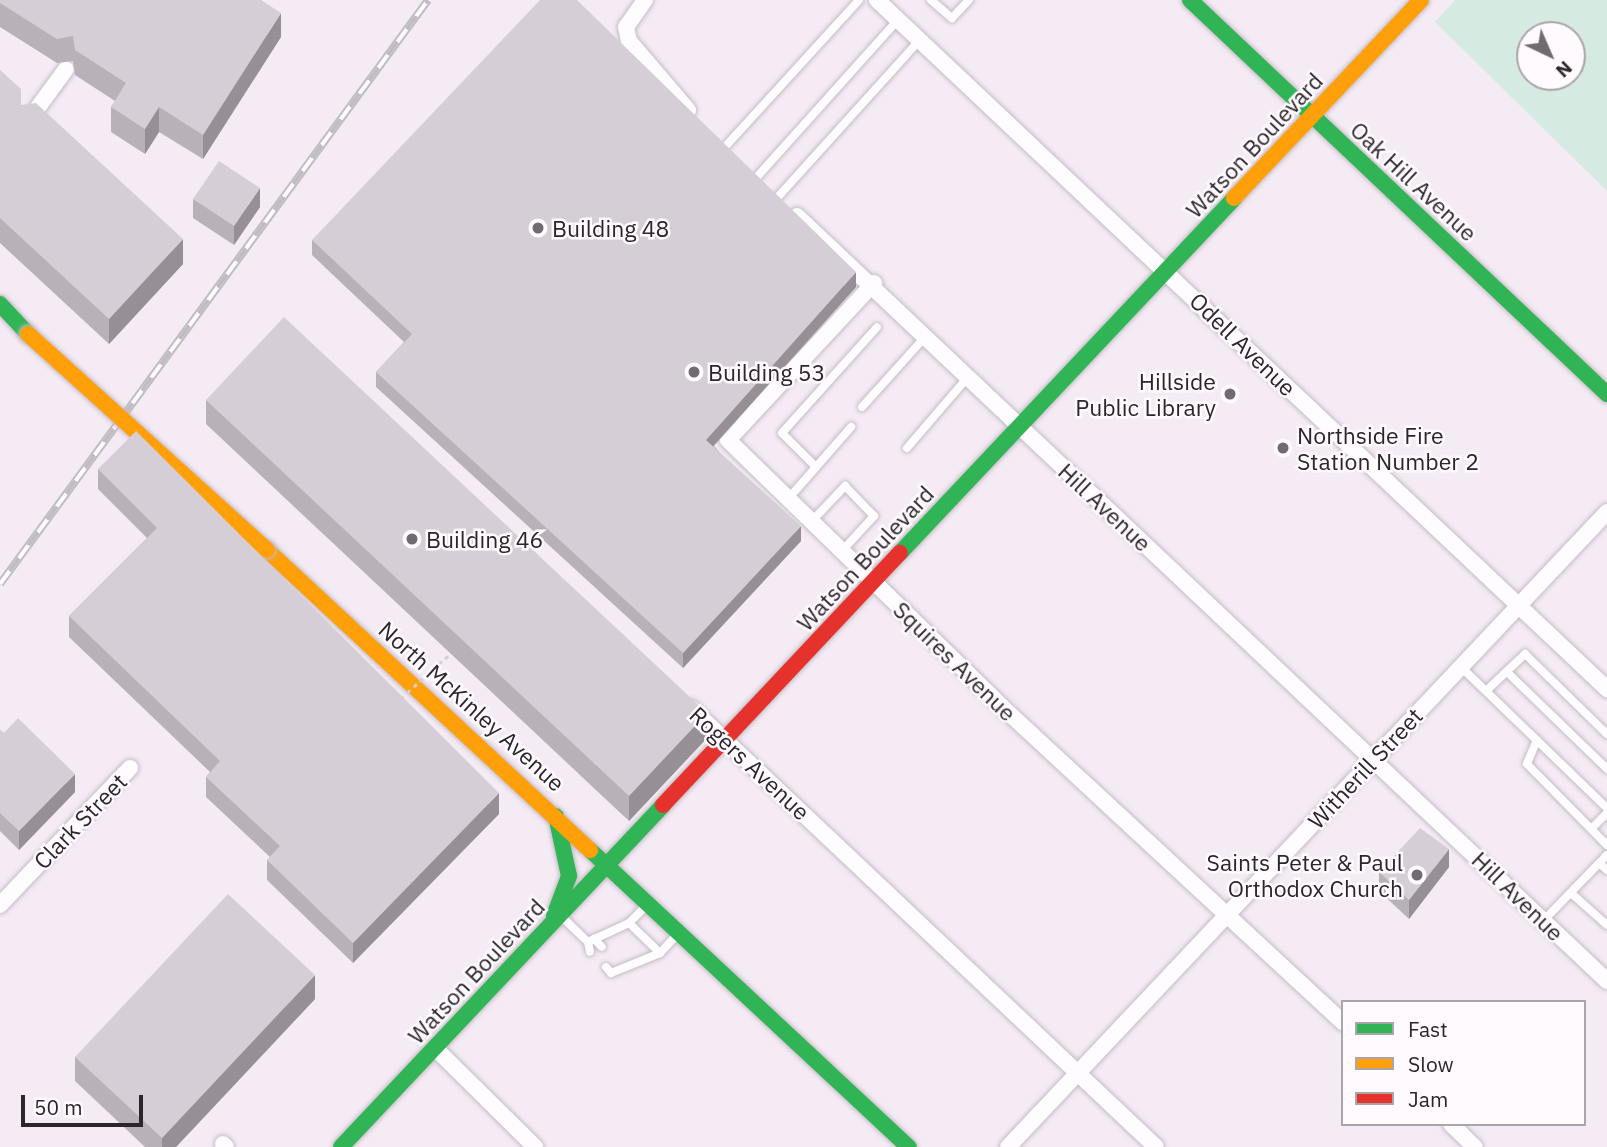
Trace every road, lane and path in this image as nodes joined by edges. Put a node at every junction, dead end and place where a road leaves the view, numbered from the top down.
1 (645, 0) edge
2 (859, 0) edge
3 (877, 0) edge
4 (931, 0) edge
5 (969, 0) edge
6 (1190, 0) edge
7 (1421, 0) edge
8 (898, 20) junction
9 (920, 40) junction
10 (66, 69) dead end
11 (1313, 116) junction
12 (28, 121) edge
13 (724, 148) junction
14 (756, 178) junction
15 (777, 198) junction
16 (1166, 271) junction
17 (874, 283) junction
18 (0, 304) edge
19 (877, 327) dead end
20 (928, 335) junction
21 (969, 376) junction
22 (1607, 394) edge
23 (862, 407) dead end
24 (851, 427) dead end
25 (1020, 427) junction
26 (907, 448) dead end
27 (816, 467) junction
28 (788, 499) junction
29 (1607, 512) edge
30 (811, 522) junction
31 (842, 552) junction
32 (873, 583) junction
33 (1518, 606) junction
34 (451, 653) dead end
35 (1461, 667) junction
36 (1507, 672) junction
37 (1607, 689) edge
38 (1486, 691) junction
39 (676, 693) edge
40 (394, 704) edge
41 (1607, 734) edge
42 (1537, 740) junction
43 (726, 741) junction
44 (1374, 759) junction
45 (130, 768) dead end
46 (1607, 768) edge
47 (552, 808) junction
48 (1607, 808) edge
49 (1607, 813) edge
50 (1592, 828) junction
51 (1607, 845) edge
52 (1607, 855) edge
53 (1599, 863) junction
54 (609, 865) junction
55 (1607, 870) edge
56 (1570, 893) junction
57 (649, 902) junction
58 (0, 905) edge
59 (1228, 914) junction
60 (555, 920) junction
61 (1544, 920) junction
62 (629, 923) junction
63 (1607, 925) edge
64 (613, 930) junction
65 (680, 932) junction
66 (621, 939) dead end
67 (591, 940) junction
68 (602, 947) dead end
69 (590, 952) dead end
70 (660, 953) junction
71 (606, 967) dead end
72 (1607, 981) edge
73 (1341, 1020) edge
74 (435, 1048) junction
75 (1076, 1074) junction
76 (1453, 1126) edge
77 (341, 1147) edge
78 (535, 1147) edge
79 (909, 1147) edge
80 (1008, 1147) edge
81 (1156, 1147) edge
82 (1475, 1147) edge

1 - 13 street, Hill Avenue
2 - 13 lane
3 - 8 street, Odell Avenue
4 - 5 lane
6 - 11 street, Oak Hill Avenue
7 - 11 street, Watson Boulevard
8 - 9 street, Odell Avenue
8 - 14 lane
9 - 15 lane
9 - 16 street, Odell Avenue
10 - 12 street
11 - 16 street, Watson Boulevard
11 - 22 street, Oak Hill Avenue
13 - 14 street, Hill Avenue
14 - 15 street, Hill Avenue
15 - 17 street, Hill Avenue
16 - 25 street, Watson Boulevard
16 - 33 street, Odell Avenue
17 - 20 street, Hill Avenue
17 - 28 street, Squires Avenue
18 - 47 street, North McKinley Avenue, bridge
19 - 27 lane
20 - 21 street, Hill Avenue
20 - 23 lane
21 - 25 street, Hill Avenue
21 - 26 lane
24 - 27 lane
25 - 32 street, Watson Boulevard
25 - 44 street, Hill Avenue
27 - 28 lane
28 - 30 street, Squires Avenue
29 - 33 street, Witherill Street
30 - 31 street, Squires Avenue
30 - 31 lane
31 - 32 street, Squires Avenue
32 - 43 street, Watson Boulevard
32 - 59 street, Squires Avenue
33 - 35 street, Witherill Street
33 - 37 street, Odell Avenue
34 - 40 path, bridge
35 - 38 lane
35 - 44 street, Witherill Street
36 - 38 lane
36 - 41 lane
36 - 46 lane
38 - 42 lane
39 - 43 street, Rogers Avenue
42 - 48 lane
42 - 50 lane
43 - 54 street, Watson Boulevard
43 - 75 street, Rogers Avenue
44 - 59 street, Witherill Street
44 - 61 street, Hill Avenue
45 - 58 street, Clark Street
47 - 54 street, North McKinley Avenue
47 - 60 street
49 - 50 lane
50 - 51 lane
52 - 53 lane
53 - 55 lane
53 - 56 lane
54 - 57 street, North McKinley Avenue
54 - 60 street, Watson Boulevard
56 - 61 lane
56 - 63 lane
57 - 62 lane
57 - 65 street, North McKinley Avenue
59 - 73 street, Squires Avenue
59 - 75 street, Witherill Street
60 - 67 lane
60 - 74 street, Watson Boulevard
61 - 72 street, Hill Avenue
62 - 64 lane
62 - 70 lane
64 - 66 lane
64 - 67 lane
65 - 70 lane
65 - 79 street, North McKinley Avenue
67 - 68 lane
67 - 69 lane
70 - 71 lane
74 - 77 street, Watson Boulevard
74 - 78 street
75 - 80 street, Witherill Street
75 - 81 street, Rogers Avenue
76 - 82 street

